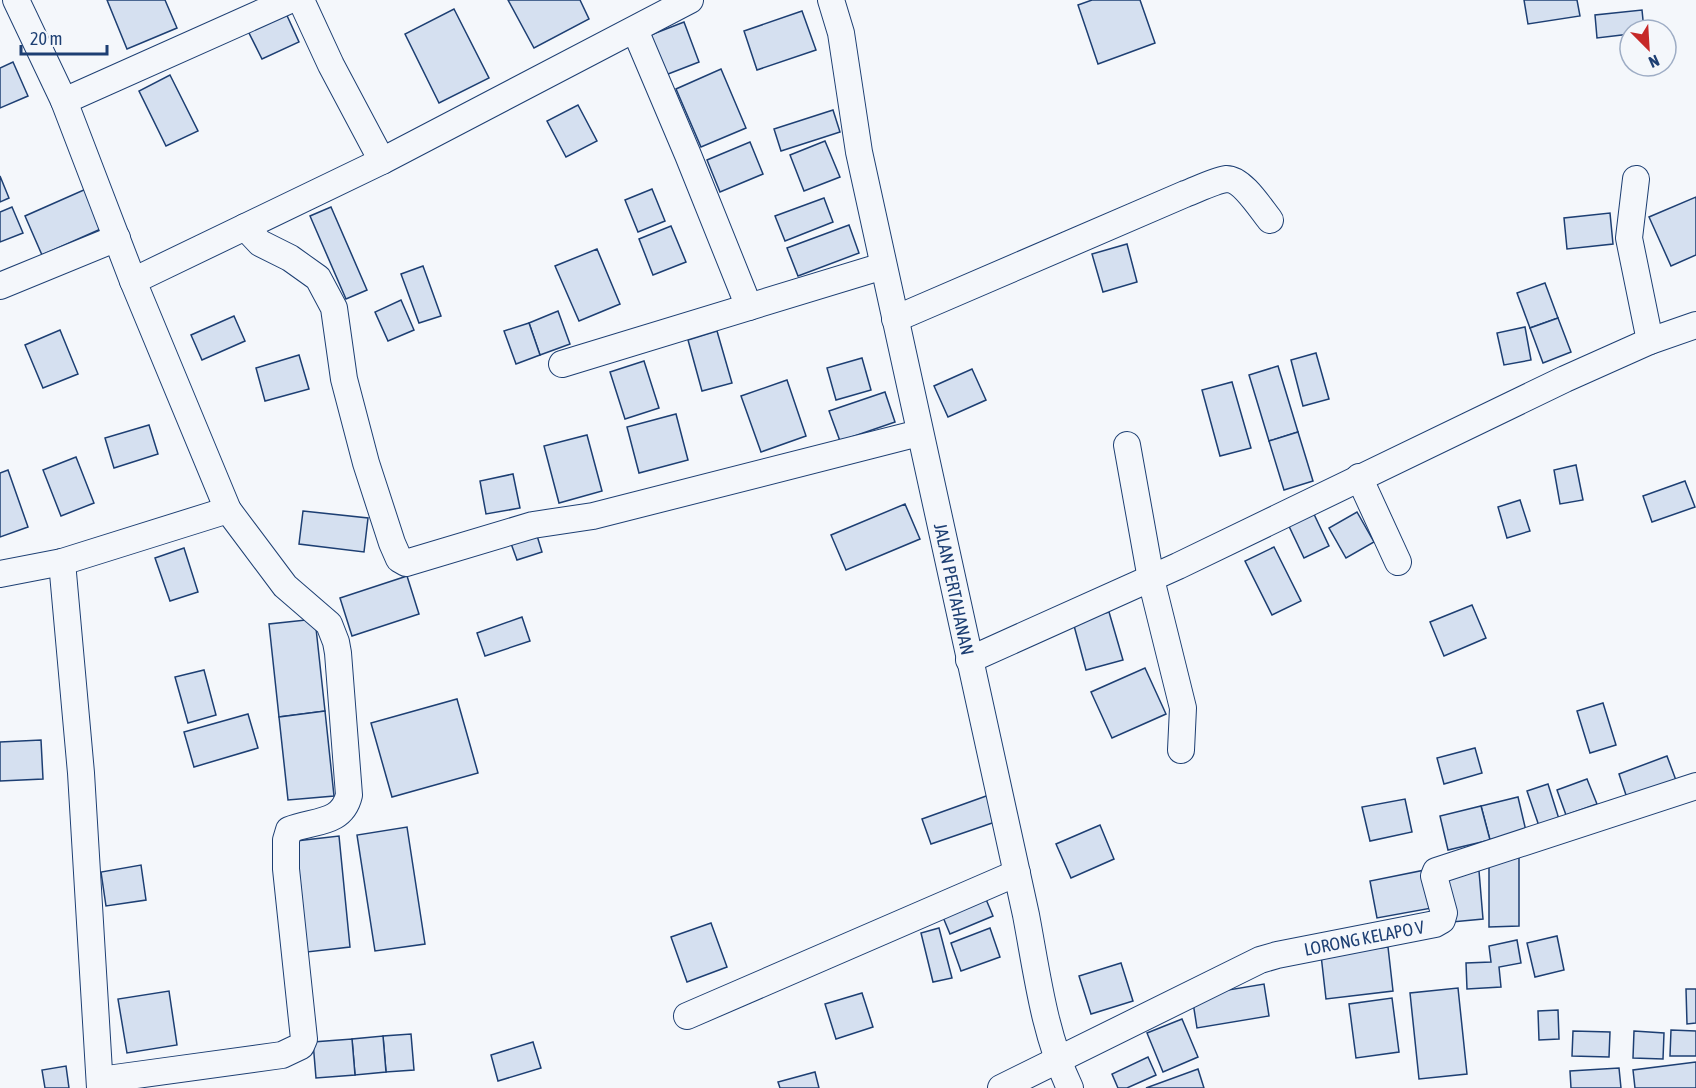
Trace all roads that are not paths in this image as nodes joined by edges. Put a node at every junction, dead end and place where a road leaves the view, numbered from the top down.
1 (15, 0) edge
2 (290, 0) edge
3 (301, 0) edge
4 (690, 0) edge
5 (831, 0) edge
6 (634, 30) junction
7 (64, 101) junction
8 (382, 161) junction
9 (1636, 179) dead end
10 (1270, 220) dead end
11 (245, 227) junction
12 (117, 238) junction
13 (883, 266) junction
14 (133, 281) junction
15 (0, 286) edge
16 (749, 307) junction
17 (895, 319) junction
18 (1696, 325) edge
19 (1650, 341) junction
20 (562, 364) dead end
21 (919, 433) junction
22 (1127, 445) dead end
23 (1359, 477) junction
24 (228, 510) junction
25 (62, 562) junction
26 (1398, 562) dead end
27 (0, 574) edge
28 (1151, 579) junction
29 (969, 660) junction
30 (1181, 750) dead end
31 (1696, 786) edge
32 (1017, 873) junction
33 (687, 1016) dead end
34 (1057, 1060) junction
35 (100, 1084) edge
36 (1001, 1088) edge
37 (1070, 1088) edge

1 - 7 street
2 - 7 street
3 - 8 street
4 - 6 street
5 - 13 street, JALAN PERTAHANAN
6 - 8 street
6 - 16 street
7 - 12 street
8 - 11 street
9 - 19 street
10 - 17 street
11 - 14 street
11 - 21 street
12 - 14 street
12 - 15 street
13 - 16 street
13 - 17 street, JALAN PERTAHANAN
14 - 24 street
16 - 20 street
17 - 21 street, JALAN PERTAHANAN
18 - 19 street
19 - 23 street
21 - 29 street, JALAN PERTAHANAN
22 - 28 street
23 - 26 street
23 - 28 street
24 - 25 street
24 - 35 street
25 - 27 street
25 - 35 street
28 - 29 street
28 - 30 street
29 - 32 street, JALAN PERTAHANAN
31 - 34 street, LORONG KELAPO V
32 - 33 street
32 - 34 street, JALAN PERTAHANAN
34 - 36 street
34 - 37 street, JALAN PERTAHANAN

